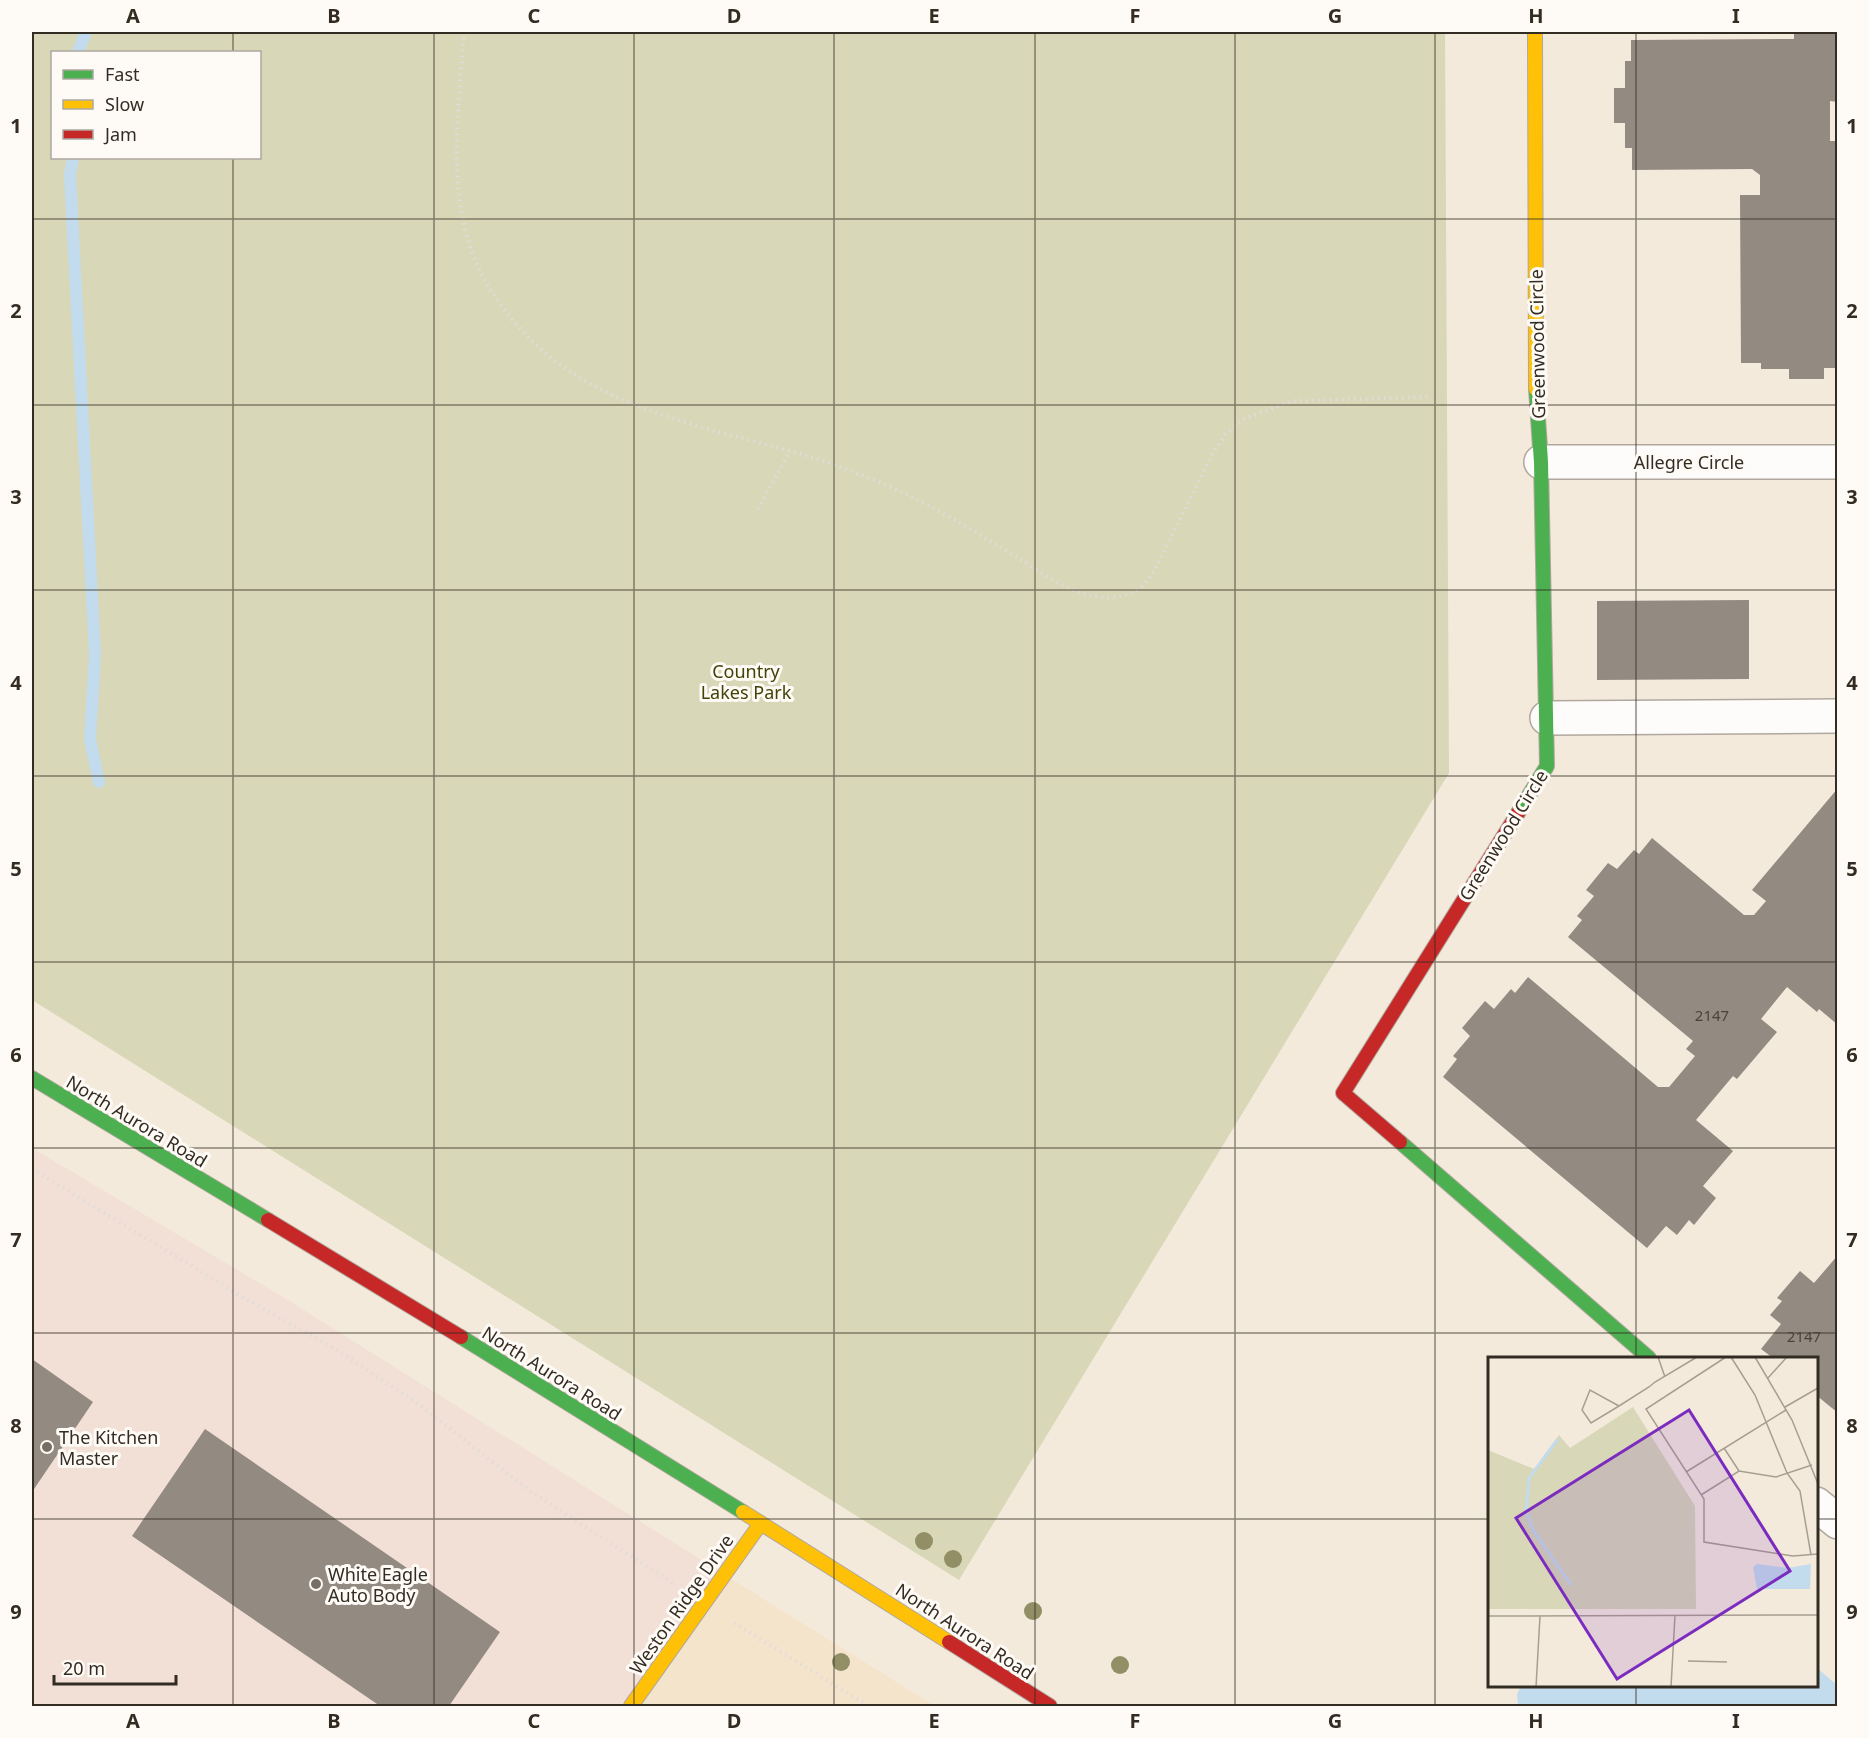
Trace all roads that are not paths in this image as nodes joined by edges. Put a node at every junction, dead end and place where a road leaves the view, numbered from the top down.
1 (1535, 32) edge
2 (1541, 462) junction
3 (1838, 462) edge
4 (1838, 716) edge
5 (1546, 718) junction
6 (32, 1078) edge
7 (1647, 1357) edge
8 (1818, 1506) edge
9 (1838, 1522) edge
10 (761, 1523) junction
11 (631, 1707) edge
12 (1050, 1707) edge

1 - 2 street, Greenwood Circle
2 - 3 street, Allegre Circle
2 - 5 street, Greenwood Circle
4 - 5 street
5 - 7 street, Greenwood Circle
6 - 10 street, North Aurora Road
8 - 9 street
10 - 11 street, Weston Ridge Drive
10 - 12 street, North Aurora Road

